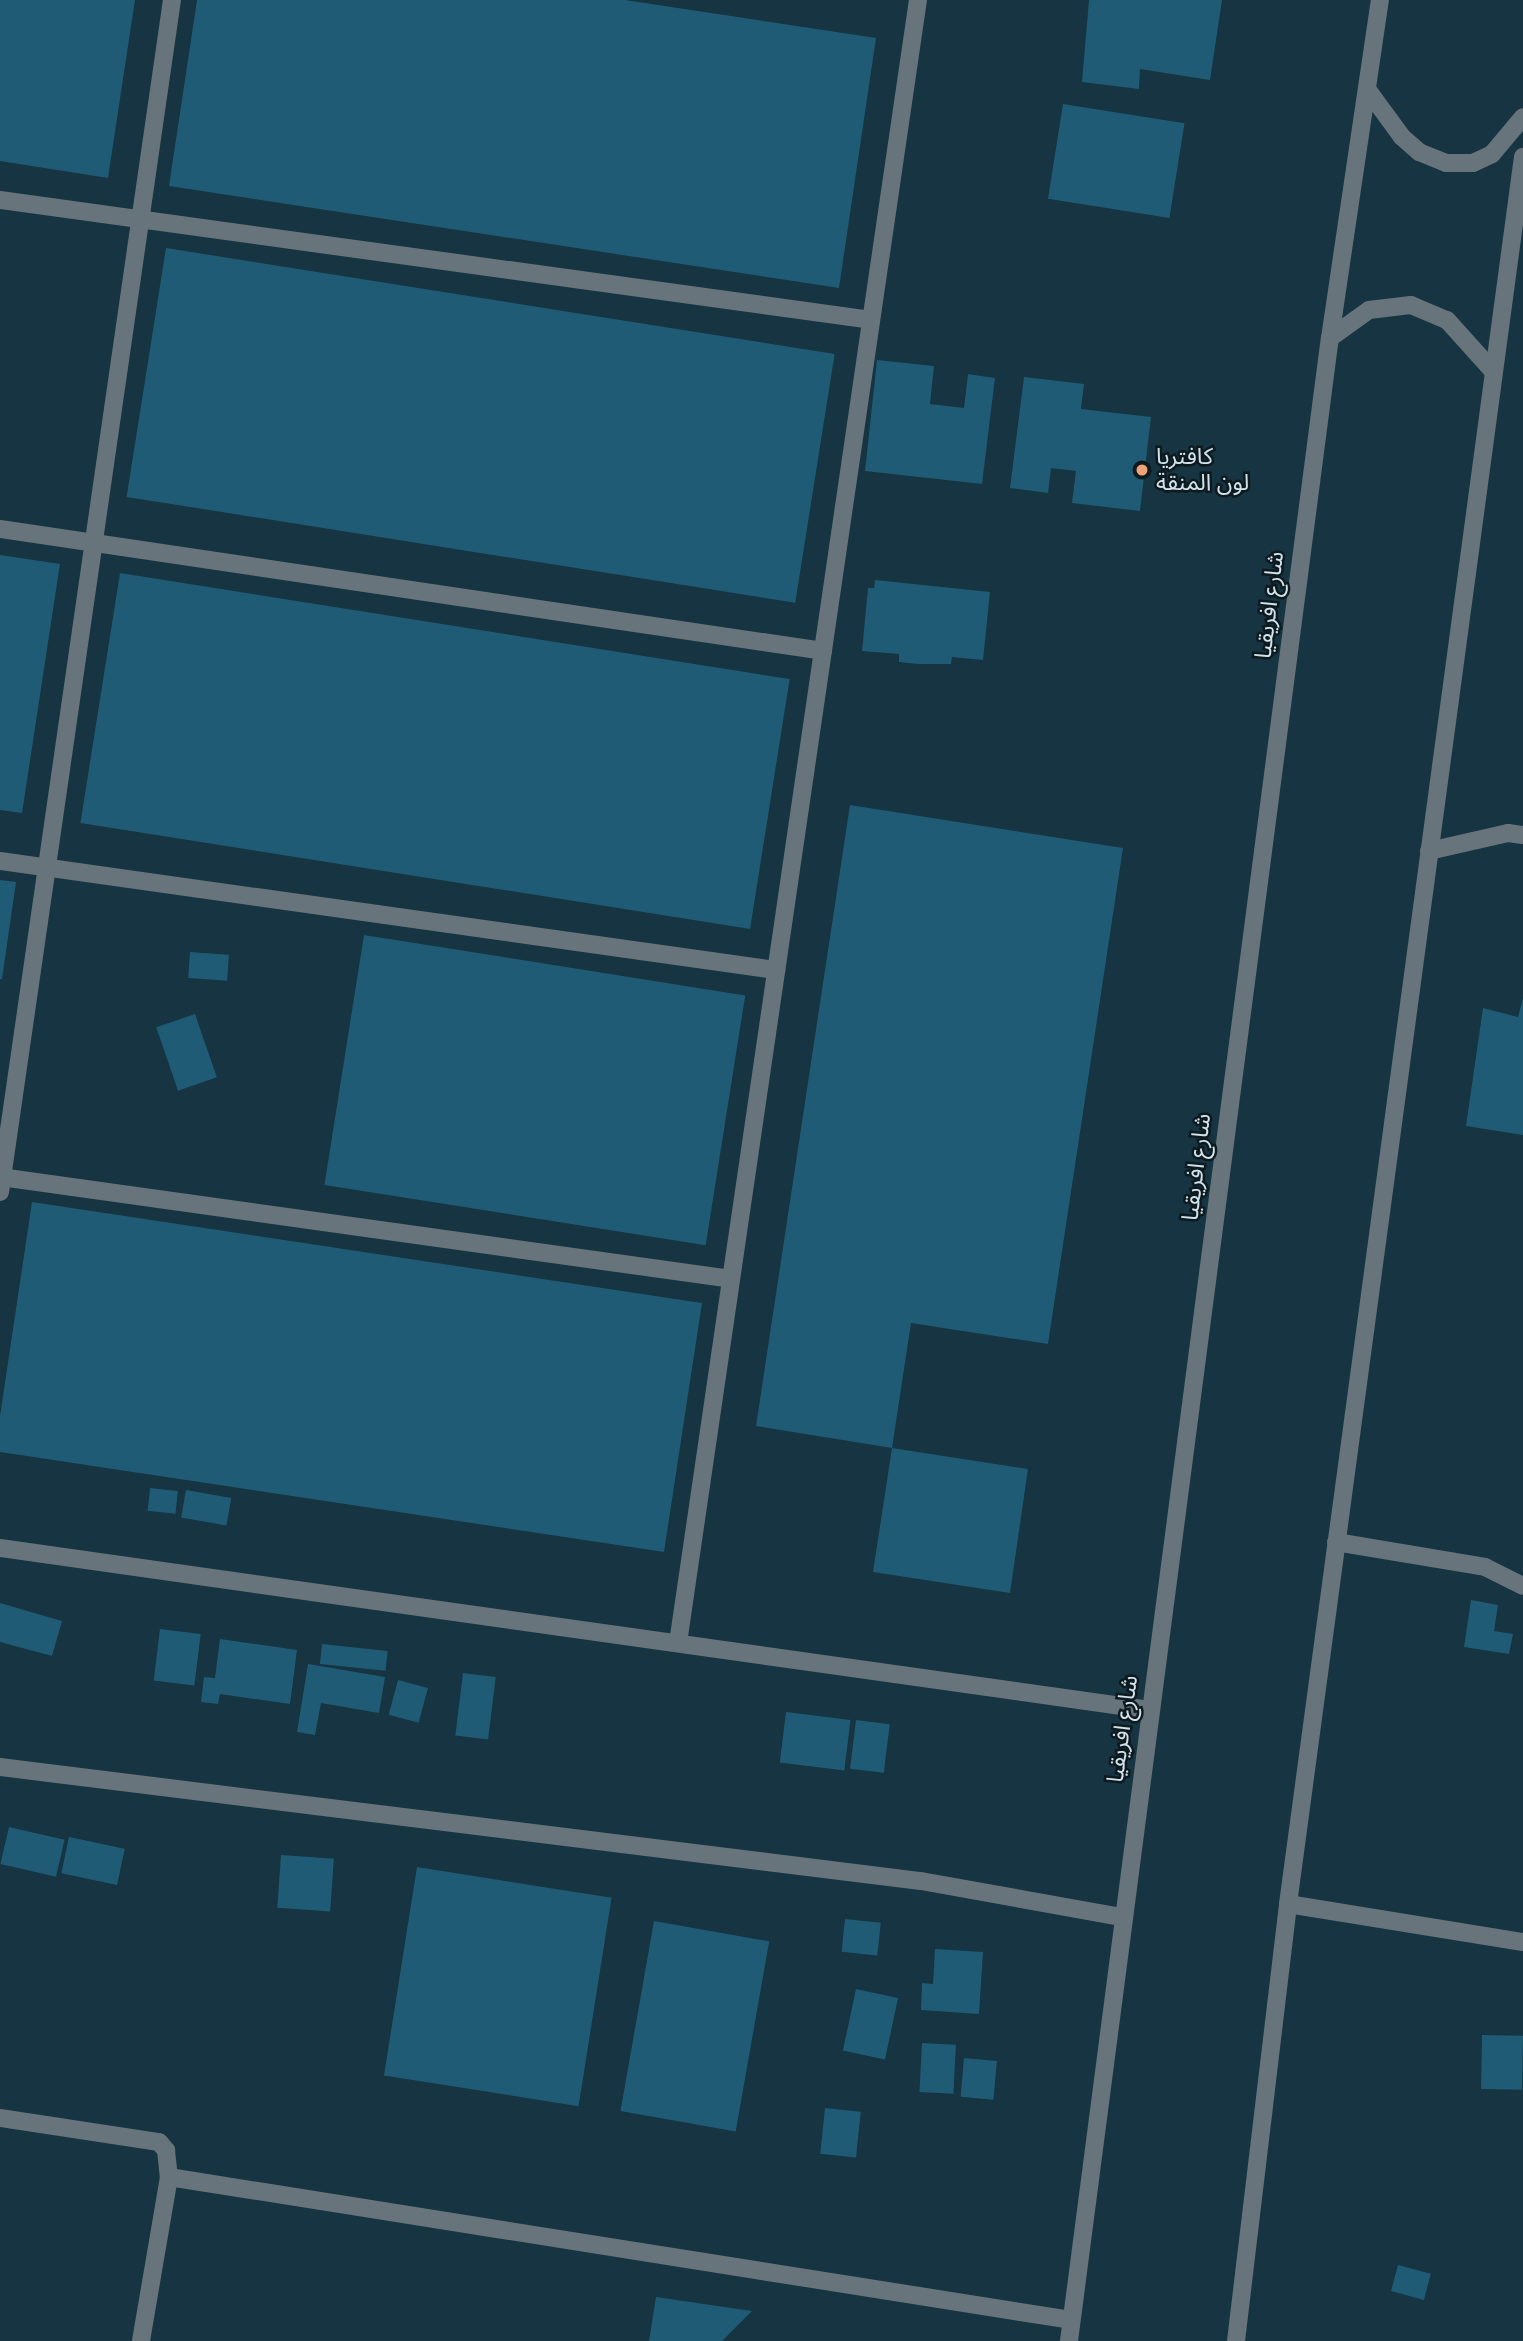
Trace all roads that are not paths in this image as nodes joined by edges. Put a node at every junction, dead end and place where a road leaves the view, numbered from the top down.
1 (172, 0) edge
2 (918, 0) edge
3 (1380, 0) edge
4 (1367, 89) junction
5 (1523, 117) edge
6 (1523, 158) edge
7 (0, 200) edge
8 (140, 219) junction
9 (871, 320) junction
10 (1330, 338) junction
11 (1493, 371) junction
12 (0, 529) edge
13 (94, 543) junction
14 (823, 651) junction
15 (1523, 835) edge
16 (1429, 851) junction
17 (0, 861) edge
18 (47, 868) junction
19 (776, 970) junction
20 (1, 1182) edge
21 (731, 1279) junction
22 (1336, 1542) junction
23 (0, 1548) edge
24 (1523, 1586) edge
25 (678, 1643) junction
26 (1150, 1710) junction
27 (0, 1766) edge
28 (1288, 1904) junction
29 (1122, 1917) junction
30 (1523, 1942) edge
31 (0, 2119) edge
32 (169, 2177) junction
33 (1071, 2320) junction
34 (141, 2341) edge
35 (1069, 2341) edge
36 (1236, 2341) edge

1 - 8 street
2 - 9 street
3 - 4 street, شارع افريقيا
4 - 5 street
4 - 10 street, شارع افريقيا
6 - 11 street
7 - 8 street
8 - 9 street
8 - 13 street
9 - 14 street
10 - 11 street
10 - 26 street, شارع افريقيا
11 - 16 street
12 - 13 street
13 - 14 street
13 - 18 street
14 - 19 street
15 - 16 street
16 - 22 street
17 - 18 street
18 - 19 street
18 - 20 street
19 - 21 street
20 - 21 street
21 - 25 street
22 - 24 street
22 - 28 street
23 - 25 street
25 - 26 street
26 - 29 street, شارع افريقيا
27 - 29 street
28 - 30 street
28 - 36 street
29 - 33 street, شارع افريقيا
31 - 32 street
32 - 33 street
32 - 34 street
33 - 35 street, شارع افريقيا

